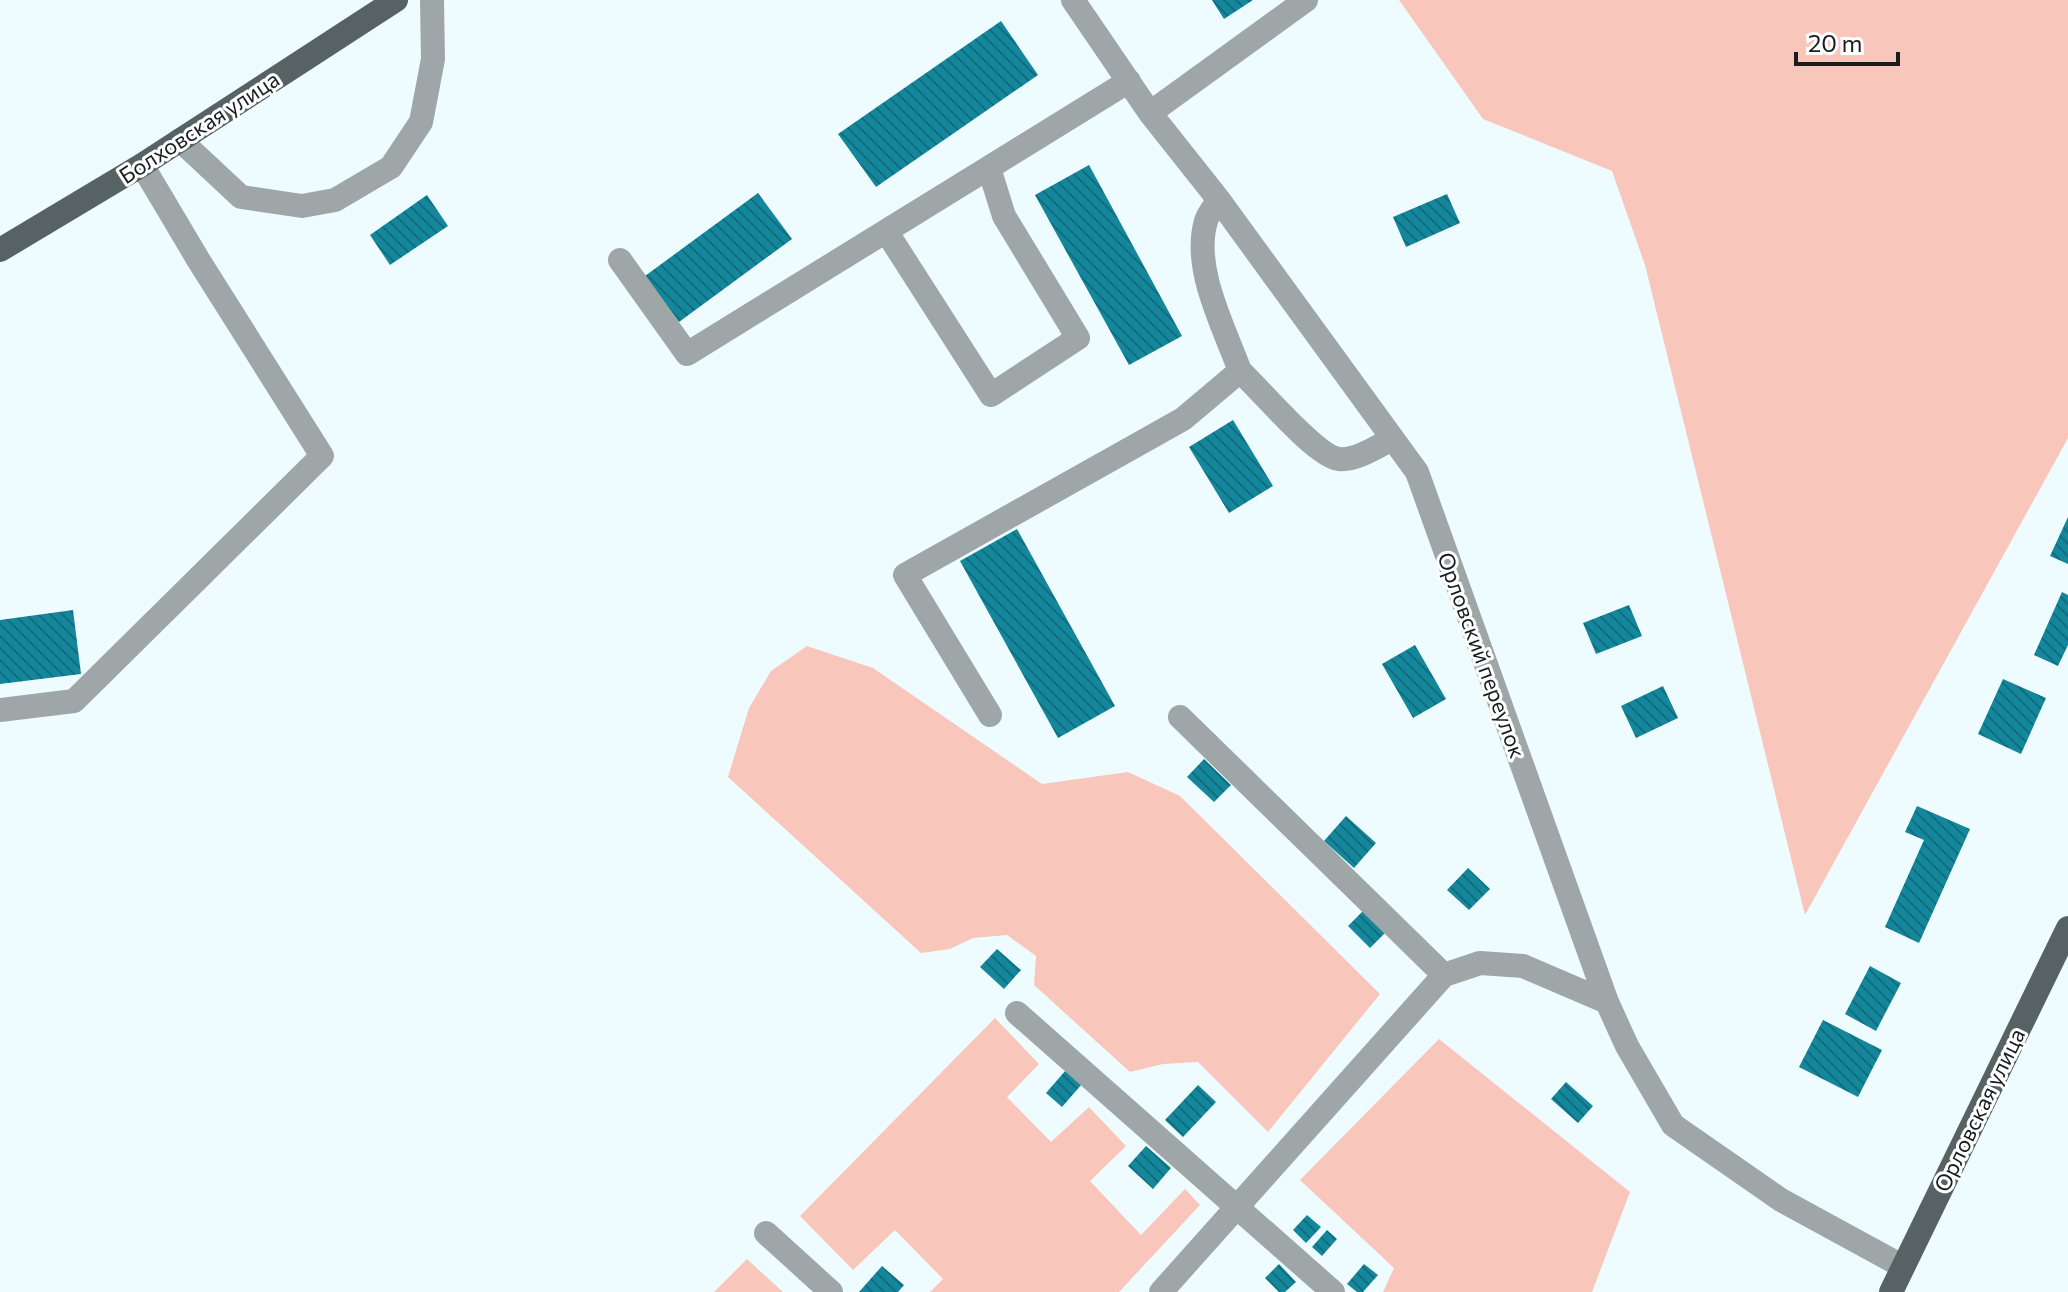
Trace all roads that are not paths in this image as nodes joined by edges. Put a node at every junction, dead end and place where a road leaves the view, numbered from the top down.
1 (396, 0) edge
2 (432, 0) edge
3 (1073, 0) edge
4 (1306, 0) edge
5 (1129, 81) junction
6 (1150, 113) junction
7 (180, 140) junction
8 (142, 165) junction
9 (989, 168) junction
10 (1219, 200) junction
11 (886, 231) junction
12 (0, 250) edge
13 (620, 260) dead end
14 (1240, 371) junction
15 (1392, 439) junction
16 (0, 710) edge
17 (990, 715) dead end
18 (1180, 717) dead end
19 (2068, 928) edge
20 (1444, 975) junction
21 (1607, 1002) junction
22 (1017, 1013) dead end
23 (1237, 1207) junction
24 (766, 1233) dead end
25 (1902, 1266) junction
26 (831, 1292) edge
27 (1161, 1292) edge
28 (1333, 1292) edge
29 (1891, 1292) edge

1 - 7 main road, Болховская улица
2 - 7 street
3 - 5 street, Орловский переулок
4 - 6 street
5 - 6 street, Орловский переулок
5 - 9 street
6 - 10 street, Орловский переулок
7 - 8 main road, Болховская улица
8 - 12 main road, Болховская улица
8 - 16 street
9 - 11 street
9 - 11 street
10 - 14 street
10 - 15 street, Орловский переулок
11 - 13 street
14 - 15 street
14 - 17 street
15 - 21 street, Орловский переулок
18 - 20 street
19 - 25 main road, Орловская улица
20 - 21 street
20 - 23 street
21 - 25 street, Орловский переулок
22 - 23 street
23 - 27 street
23 - 28 street
24 - 26 street
25 - 29 main road, Орловская улица

